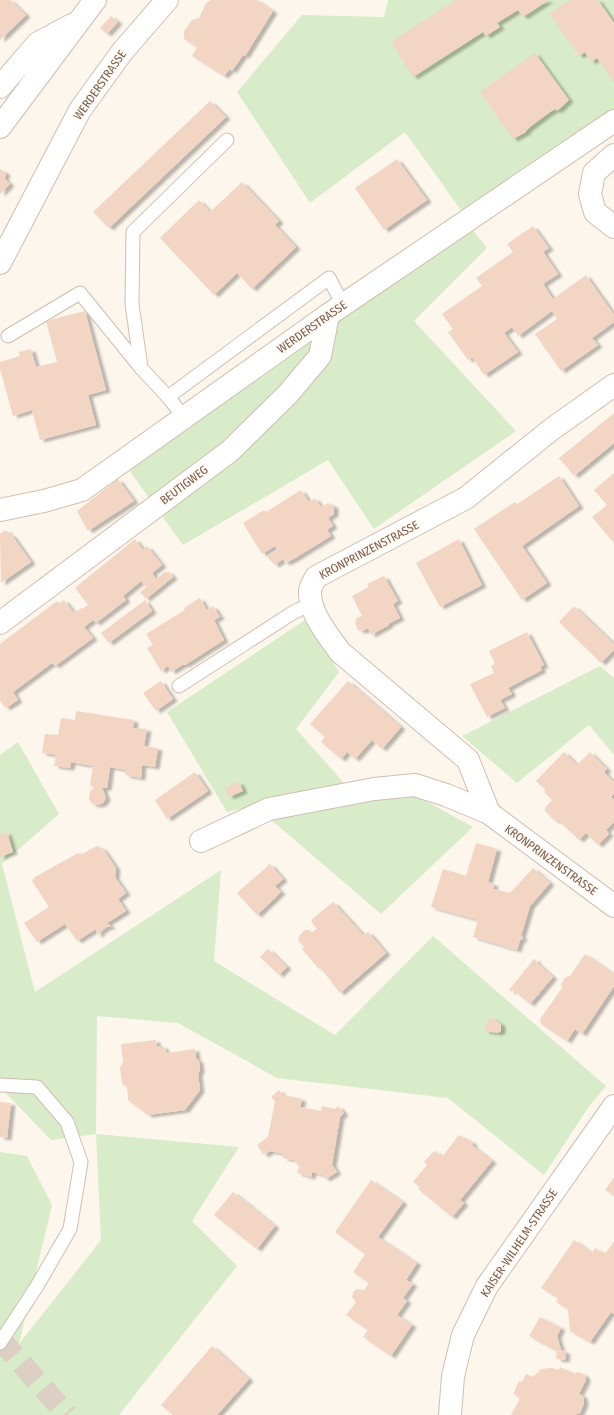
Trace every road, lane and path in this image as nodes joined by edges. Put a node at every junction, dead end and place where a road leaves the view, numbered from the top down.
1 (95, 0) edge
2 (167, 0) edge
3 (76, 23) junction
4 (0, 88) edge
5 (614, 121) edge
6 (0, 127) edge
7 (227, 140) dead end
8 (614, 155) edge
9 (614, 227) edge
10 (0, 263) edge
11 (335, 310) junction
12 (8, 336) dead end
13 (141, 368) junction
14 (614, 385) edge
15 (168, 397) junction
16 (184, 416) junction
17 (0, 510) edge
18 (311, 604) junction
19 (0, 623) edge
20 (179, 686) dead end
21 (489, 813) junction
22 (201, 841) dead end
23 (614, 906) edge
24 (0, 1085) edge
25 (614, 1106) edge
26 (0, 1343) edge
27 (450, 1415) edge

1 - 3 street
2 - 10 street, WERDERSTRASSE
3 - 4 street
3 - 6 street
5 - 11 street, WERDERSTRASSE
7 - 13 lane
8 - 9 street
11 - 15 lane
11 - 16 street, WERDERSTRASSE
11 - 19 street, BEUTIGWEG
12 - 13 lane
13 - 15 lane
14 - 18 street, KRONPRINZENSTRASSE
15 - 16 lane
16 - 17 street, WERDERSTRASSE
18 - 20 lane
18 - 21 street, KRONPRINZENSTRASSE
21 - 22 street, KRONPRINZENSTRASSE
21 - 23 street, KRONPRINZENSTRASSE
24 - 26 lane
25 - 27 street, KAISER-WILHELM-STRASSE

